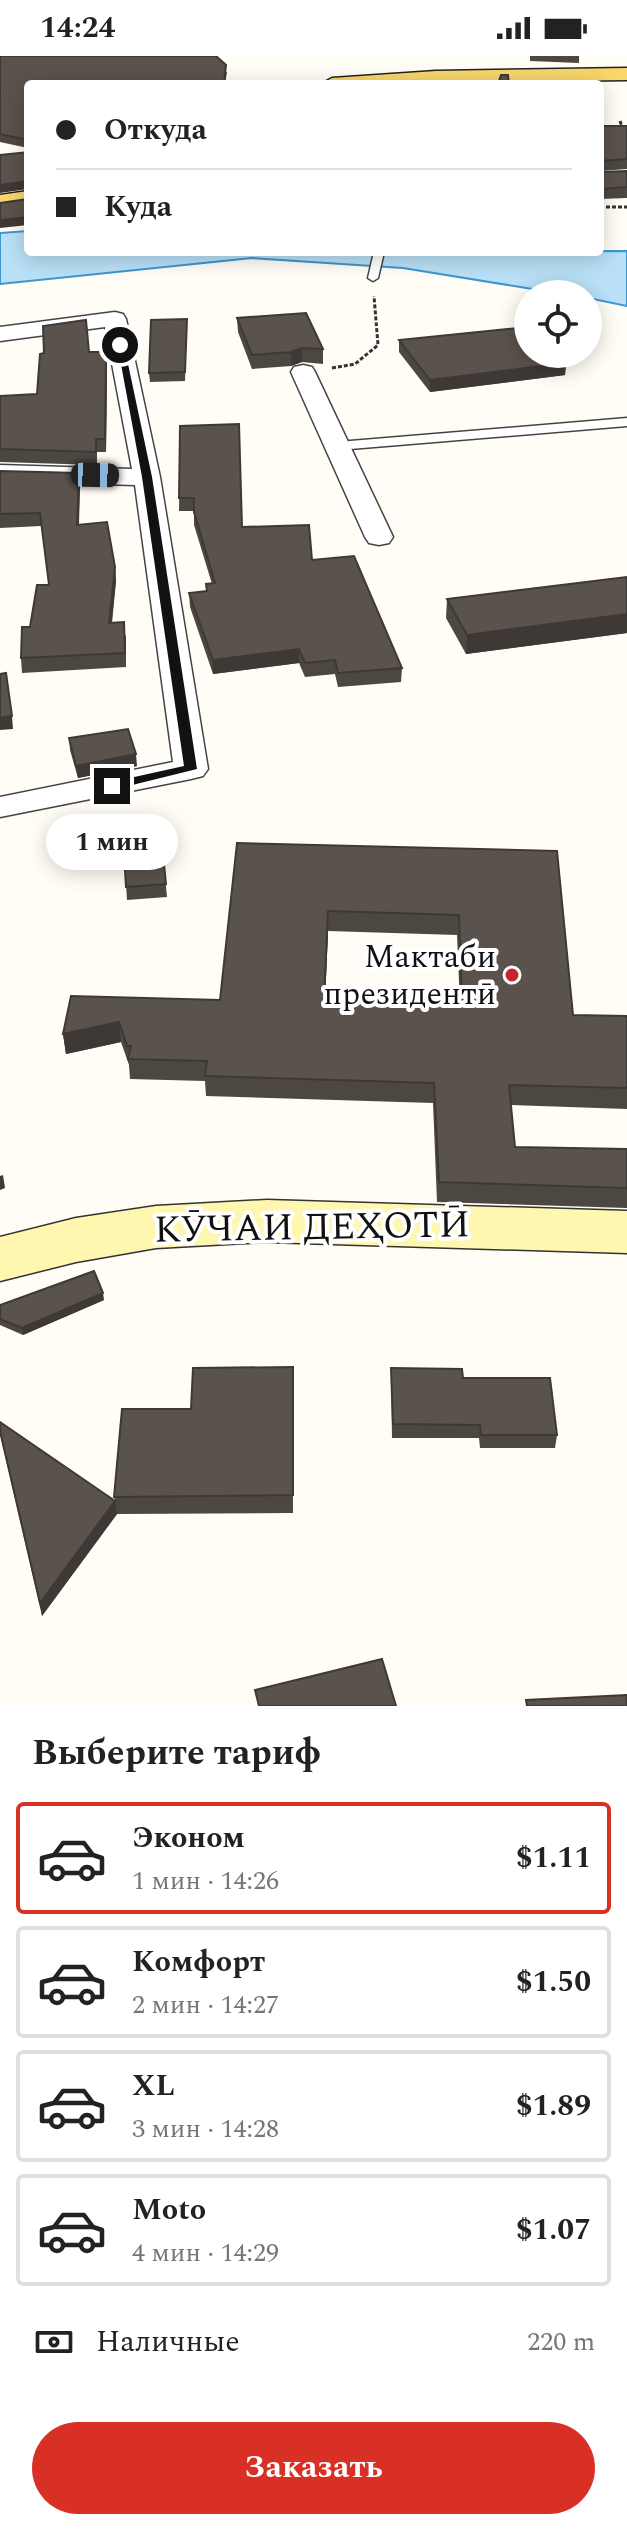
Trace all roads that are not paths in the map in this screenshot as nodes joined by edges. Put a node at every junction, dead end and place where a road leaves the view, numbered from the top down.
1 (627, 74) edge
2 (391, 80) edge
3 (24, 199) edge
4 (0, 202) edge
5 (378, 256) edge
6 (373, 278) road end
7 (0, 334) edge
8 (303, 372) edge
9 (627, 422) edge
10 (338, 446) junction
11 (0, 473) edge
12 (147, 477) junction
13 (379, 537) dead end
14 (0, 807) edge
15 (627, 1232) edge
16 (0, 1259) edge

1 - 2 main road
3 - 4 main road
5 - 6 lane
7 - 12 street
8 - 10 street
9 - 10 lane
10 - 13 street
11 - 12 street
12 - 14 street
15 - 16 main road, КӮЧАИ ДЕҲОТӢ

